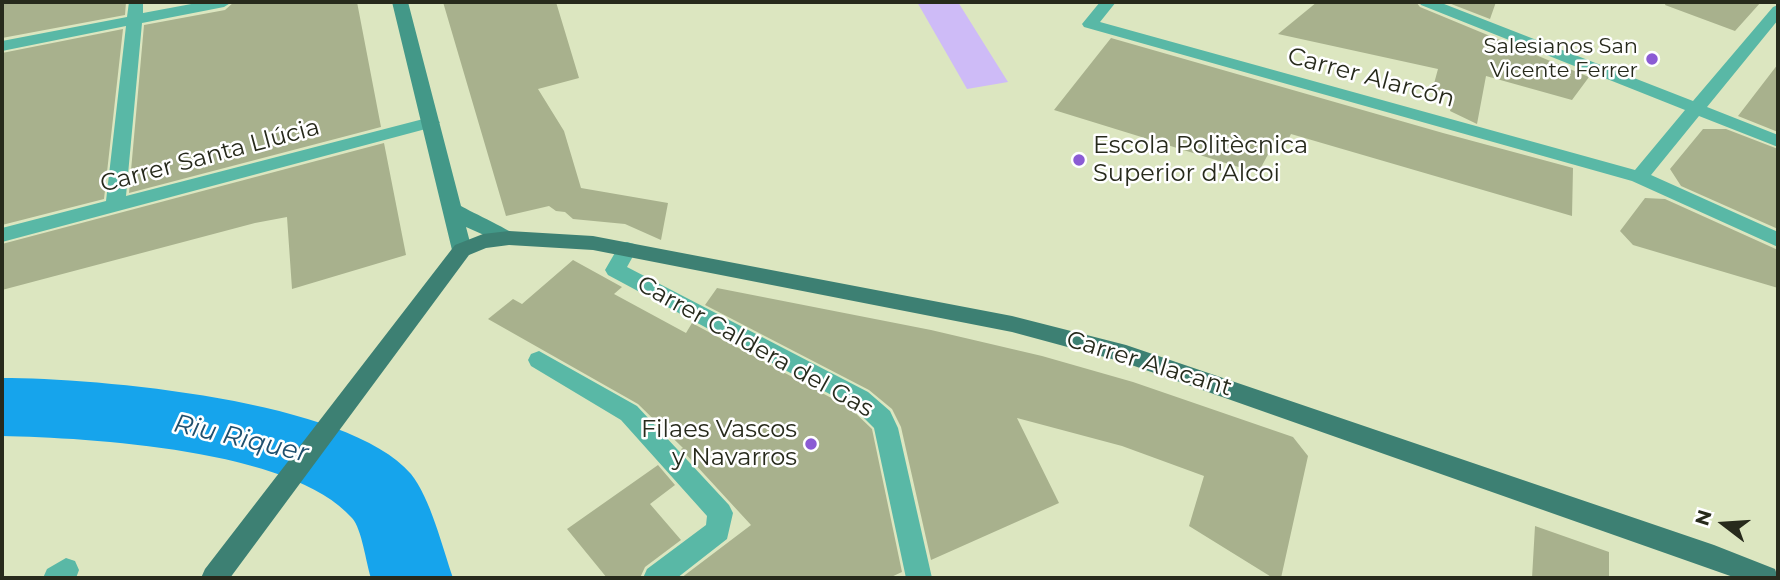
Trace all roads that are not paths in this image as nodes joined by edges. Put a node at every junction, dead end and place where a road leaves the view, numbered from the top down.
1 (224, 2) edge
2 (400, 2) edge
3 (1108, 2) edge
4 (1426, 2) edge
5 (1778, 10) edge
6 (135, 11) edge
7 (2, 46) edge
8 (1696, 109) junction
9 (431, 122) junction
10 (1778, 141) edge
11 (1639, 177) junction
12 (115, 206) junction
13 (453, 210) junction
14 (2, 235) edge
15 (509, 238) junction
16 (1778, 240) edge
17 (627, 249) junction
18 (462, 250) junction
19 (539, 359) dead end
20 (214, 578) edge
21 (656, 578) edge
22 (919, 578) edge
23 (1766, 578) edge

1 - 6 street
2 - 9 main road
3 - 11 street, Carrer Alarcón
4 - 8 street
5 - 8 street
6 - 7 street
6 - 12 street
8 - 10 street
8 - 11 street
9 - 12 street, Carrer Santa Llúcia
9 - 13 main road
11 - 16 street, Carrer Alarcón
12 - 14 street, Carrer Santa Llúcia
13 - 15 main road, Carrer Alacant
13 - 18 main road
15 - 17 main road, Carrer Alacant
15 - 18 main road, Carrer Alacant
17 - 22 street, Carrer Caldera del Gas
17 - 23 main road, Carrer Alacant
18 - 20 main road
19 - 21 street

